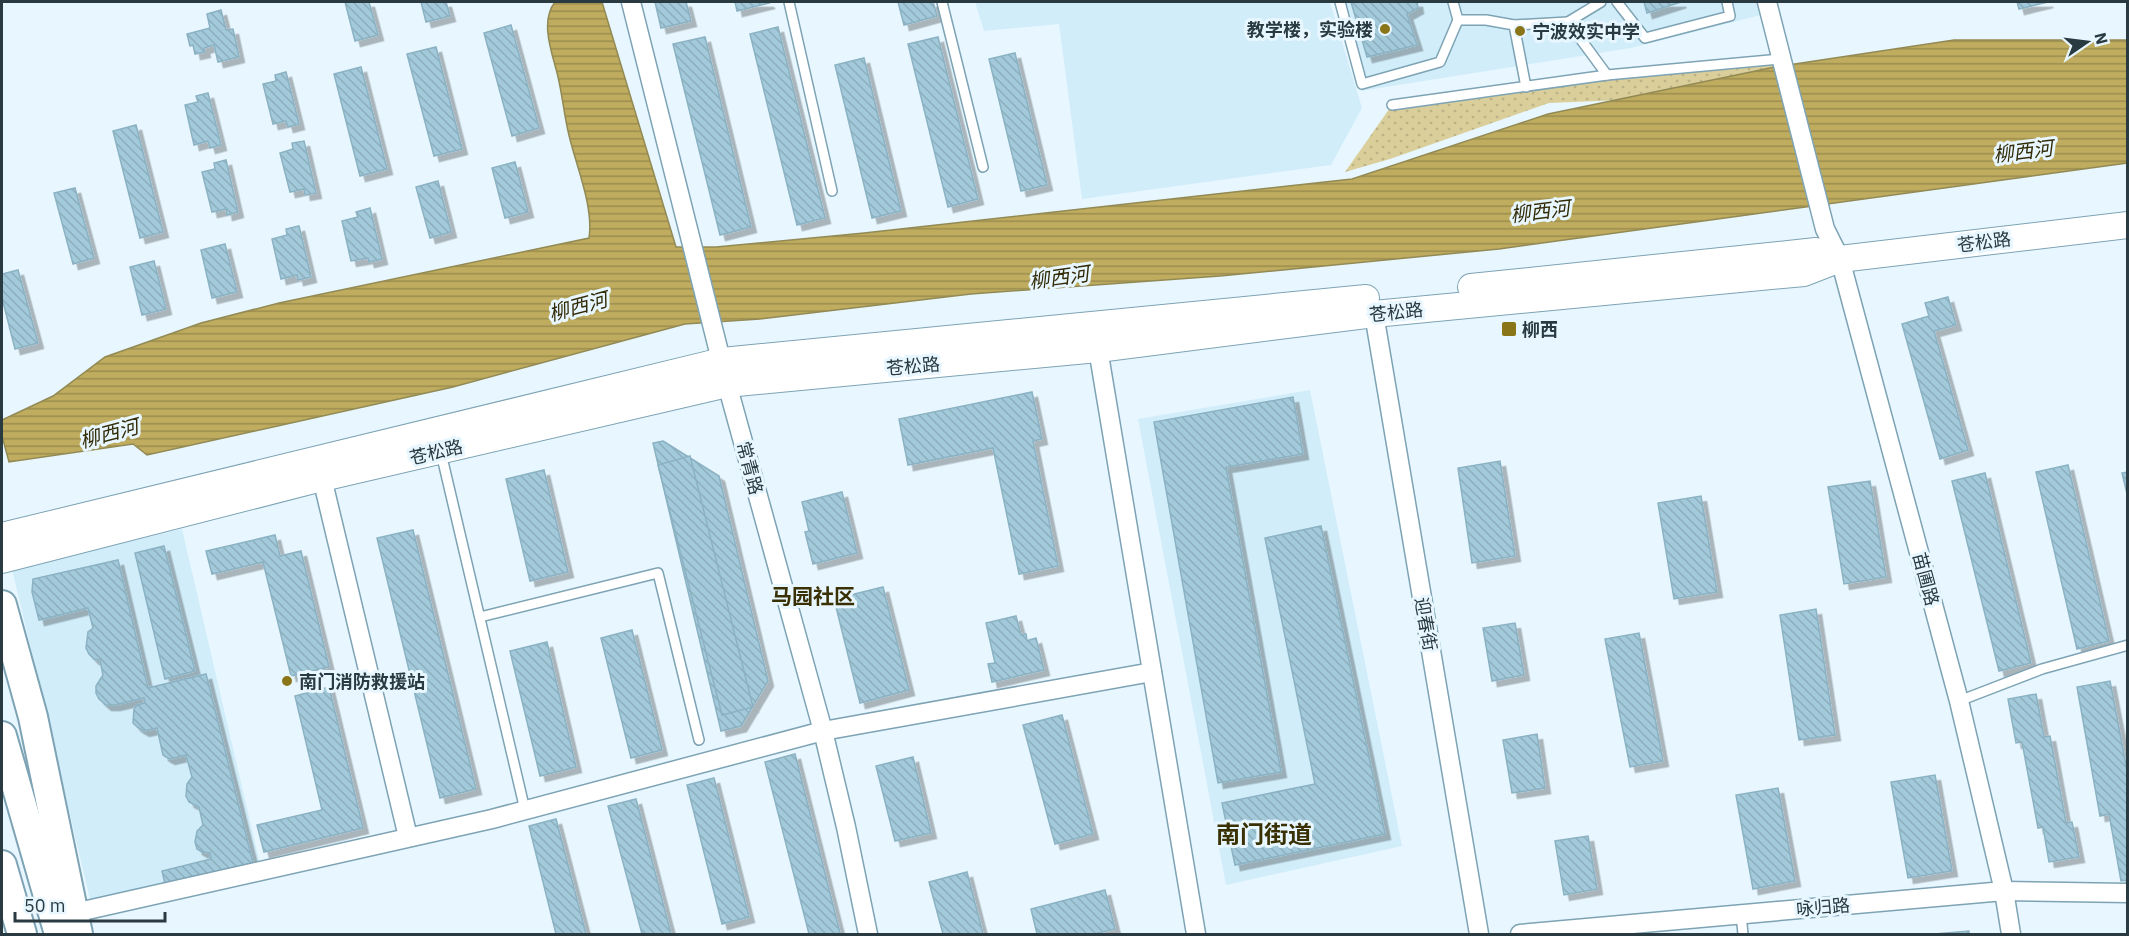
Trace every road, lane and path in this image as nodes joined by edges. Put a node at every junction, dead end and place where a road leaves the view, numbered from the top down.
1 (631, 2) edge
2 (789, 2) edge
3 (942, 2) edge
4 (1340, 2) edge
5 (1453, 2) edge
6 (1601, 2) edge
7 (1617, 2) edge
8 (1727, 2) edge
9 (1767, 2) edge
10 (1458, 20) junction
11 (1568, 22) junction
12 (1514, 26) junction
13 (1781, 59) junction
14 (1607, 75) junction
15 (1526, 87) junction
16 (1392, 105) dead end
17 (983, 167) dead end
18 (832, 191) dead end
19 (2127, 225) edge
20 (1840, 258) junction
21 (1374, 314) junction
22 (1098, 349) junction
23 (722, 365) junction
24 (440, 451) junction
25 (322, 478) junction
26 (2, 536) edge
27 (2, 560) edge
28 (2, 605) edge
29 (480, 617) junction
30 (2127, 645) edge
31 (1152, 672) junction
32 (1959, 701) junction
33 (823, 731) junction
34 (2, 736) edge
35 (699, 740) dead end
36 (2, 792) edge
37 (525, 810) junction
38 (408, 837) junction
39 (2, 865) edge
40 (2004, 891) junction
41 (2127, 893) edge
42 (1741, 915) junction
43 (70, 927) edge
44 (22, 934) edge
45 (42, 934) edge
46 (868, 934) edge
47 (1196, 934) edge
48 (1479, 934) edge
49 (1520, 934) edge
50 (1743, 934) edge
51 (2011, 934) edge

1 - 23 street, 常青路
2 - 18 lane
3 - 17 lane
4 - 10 lane
5 - 10 lane
6 - 11 lane
7 - 8 lane
9 - 13 street, 苗圃路
10 - 12 lane
11 - 12 lane
11 - 14 lane
12 - 15 lane
13 - 14 lane
13 - 20 street, 苗圃路
14 - 15 lane
15 - 16 lane
19 - 20 main road, 苍松路
20 - 21 main road, 苍松路
20 - 23 main road, 苍松路
20 - 32 street, 苗圃路
21 - 22 main road, 苍松路
21 - 48 street, 迎春街
22 - 23 main road, 苍松路
22 - 31 street
23 - 24 main road, 苍松路
23 - 26 main road, 苍松路
23 - 33 street, 常青路
24 - 25 main road, 苍松路
24 - 29 lane
25 - 27 main road, 苍松路
25 - 38 street
28 - 43 main road
29 - 35 lane
29 - 37 lane
30 - 32 lane
31 - 33 street
31 - 47 street
32 - 40 street, 苗圃路
33 - 37 street
33 - 46 street, 常青路
34 - 43 main road
36 - 45 main road
37 - 38 street
38 - 43 street
39 - 44 main road
40 - 41 street, 咏归路
40 - 42 street, 咏归路
40 - 51 street, 苗圃路
42 - 49 street, 咏归路
42 - 50 lane

